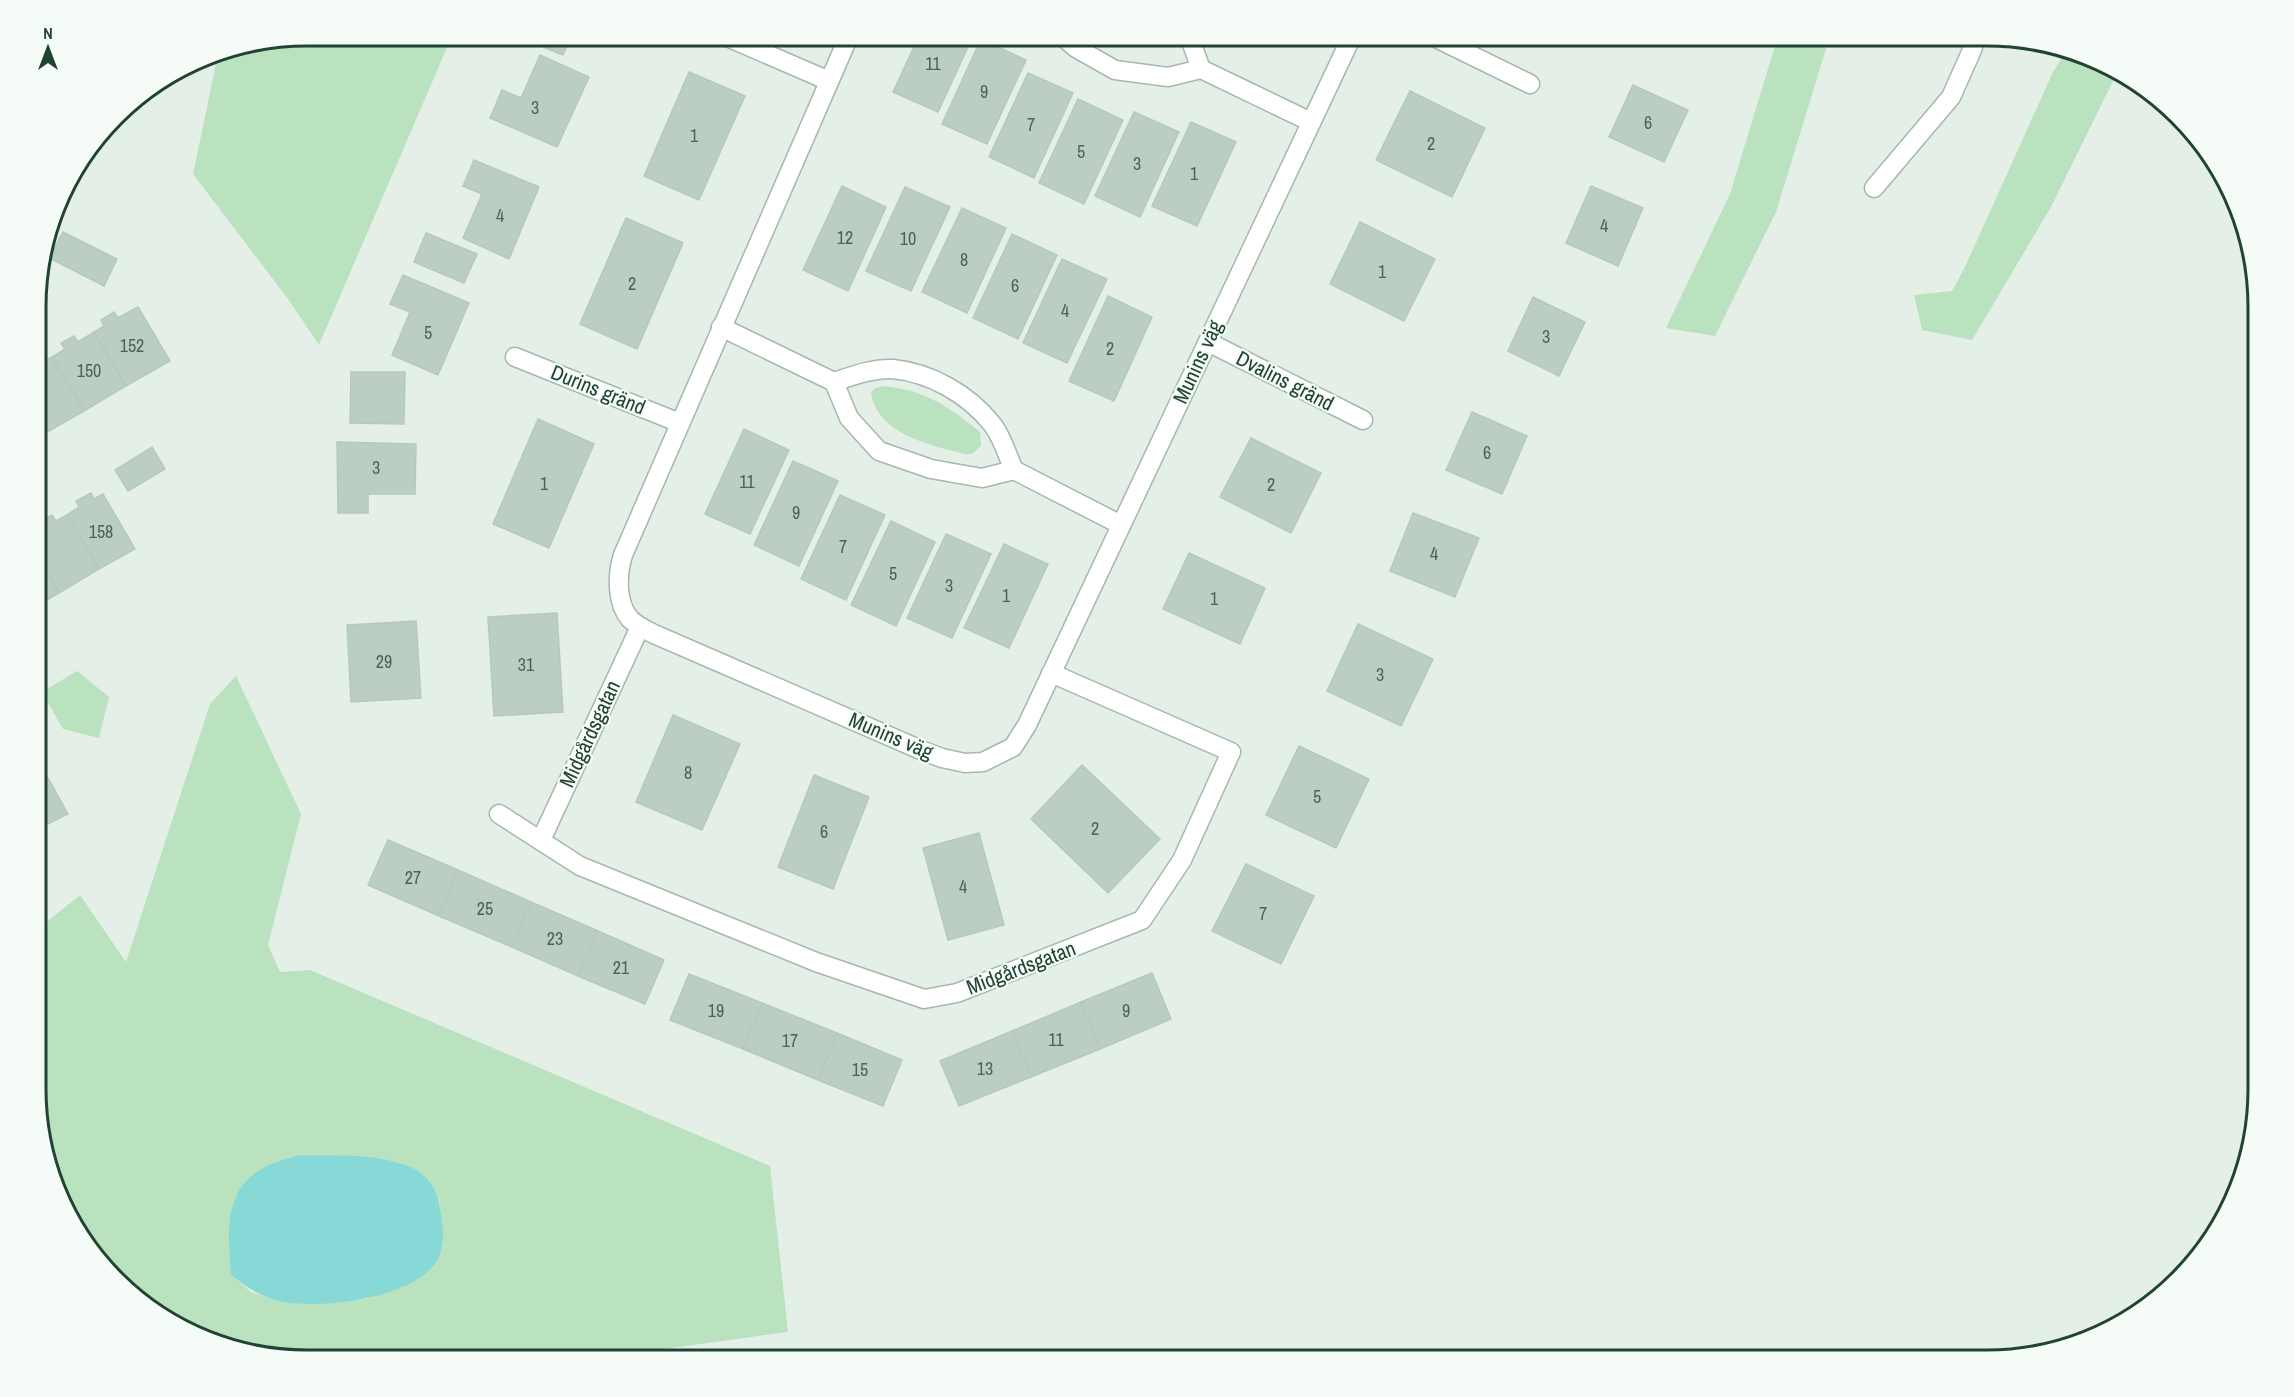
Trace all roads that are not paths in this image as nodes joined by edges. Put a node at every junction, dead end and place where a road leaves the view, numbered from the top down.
1 (748, 46) edge
2 (845, 46) edge
3 (1074, 46) edge
4 (1193, 46) edge
5 (1347, 46) edge
6 (1452, 46) edge
7 (1973, 46) edge
8 (1201, 69) junction
9 (829, 81) junction
10 (1530, 84) dead end
11 (1311, 122) junction
12 (1874, 188) dead end
13 (721, 327) junction
14 (1208, 342) junction
15 (515, 357) dead end
16 (834, 382) junction
17 (1363, 420) dead end
18 (680, 423) junction
19 (1014, 470) junction
20 (1121, 525) junction
21 (640, 627) junction
22 (1052, 673) junction
23 (499, 814) dead end
24 (541, 840) junction

1 - 9 street
2 - 9 street
3 - 8 street
4 - 8 street
5 - 11 street, Munins väg
6 - 10 street
7 - 12 street
8 - 11 street
9 - 13 street
11 - 14 street, Munins väg
13 - 16 street
13 - 18 street
14 - 17 street, Dvalins gränd
14 - 20 street, Munins väg
15 - 18 street, Durins gränd
16 - 19 street
16 - 19 street
18 - 21 street
19 - 20 street
20 - 22 street, Munins väg
21 - 22 street, Munins väg
21 - 24 street, Midgårdsgatan
22 - 24 street, Midgårdsgatan
23 - 24 street, Midgårdsgatan

